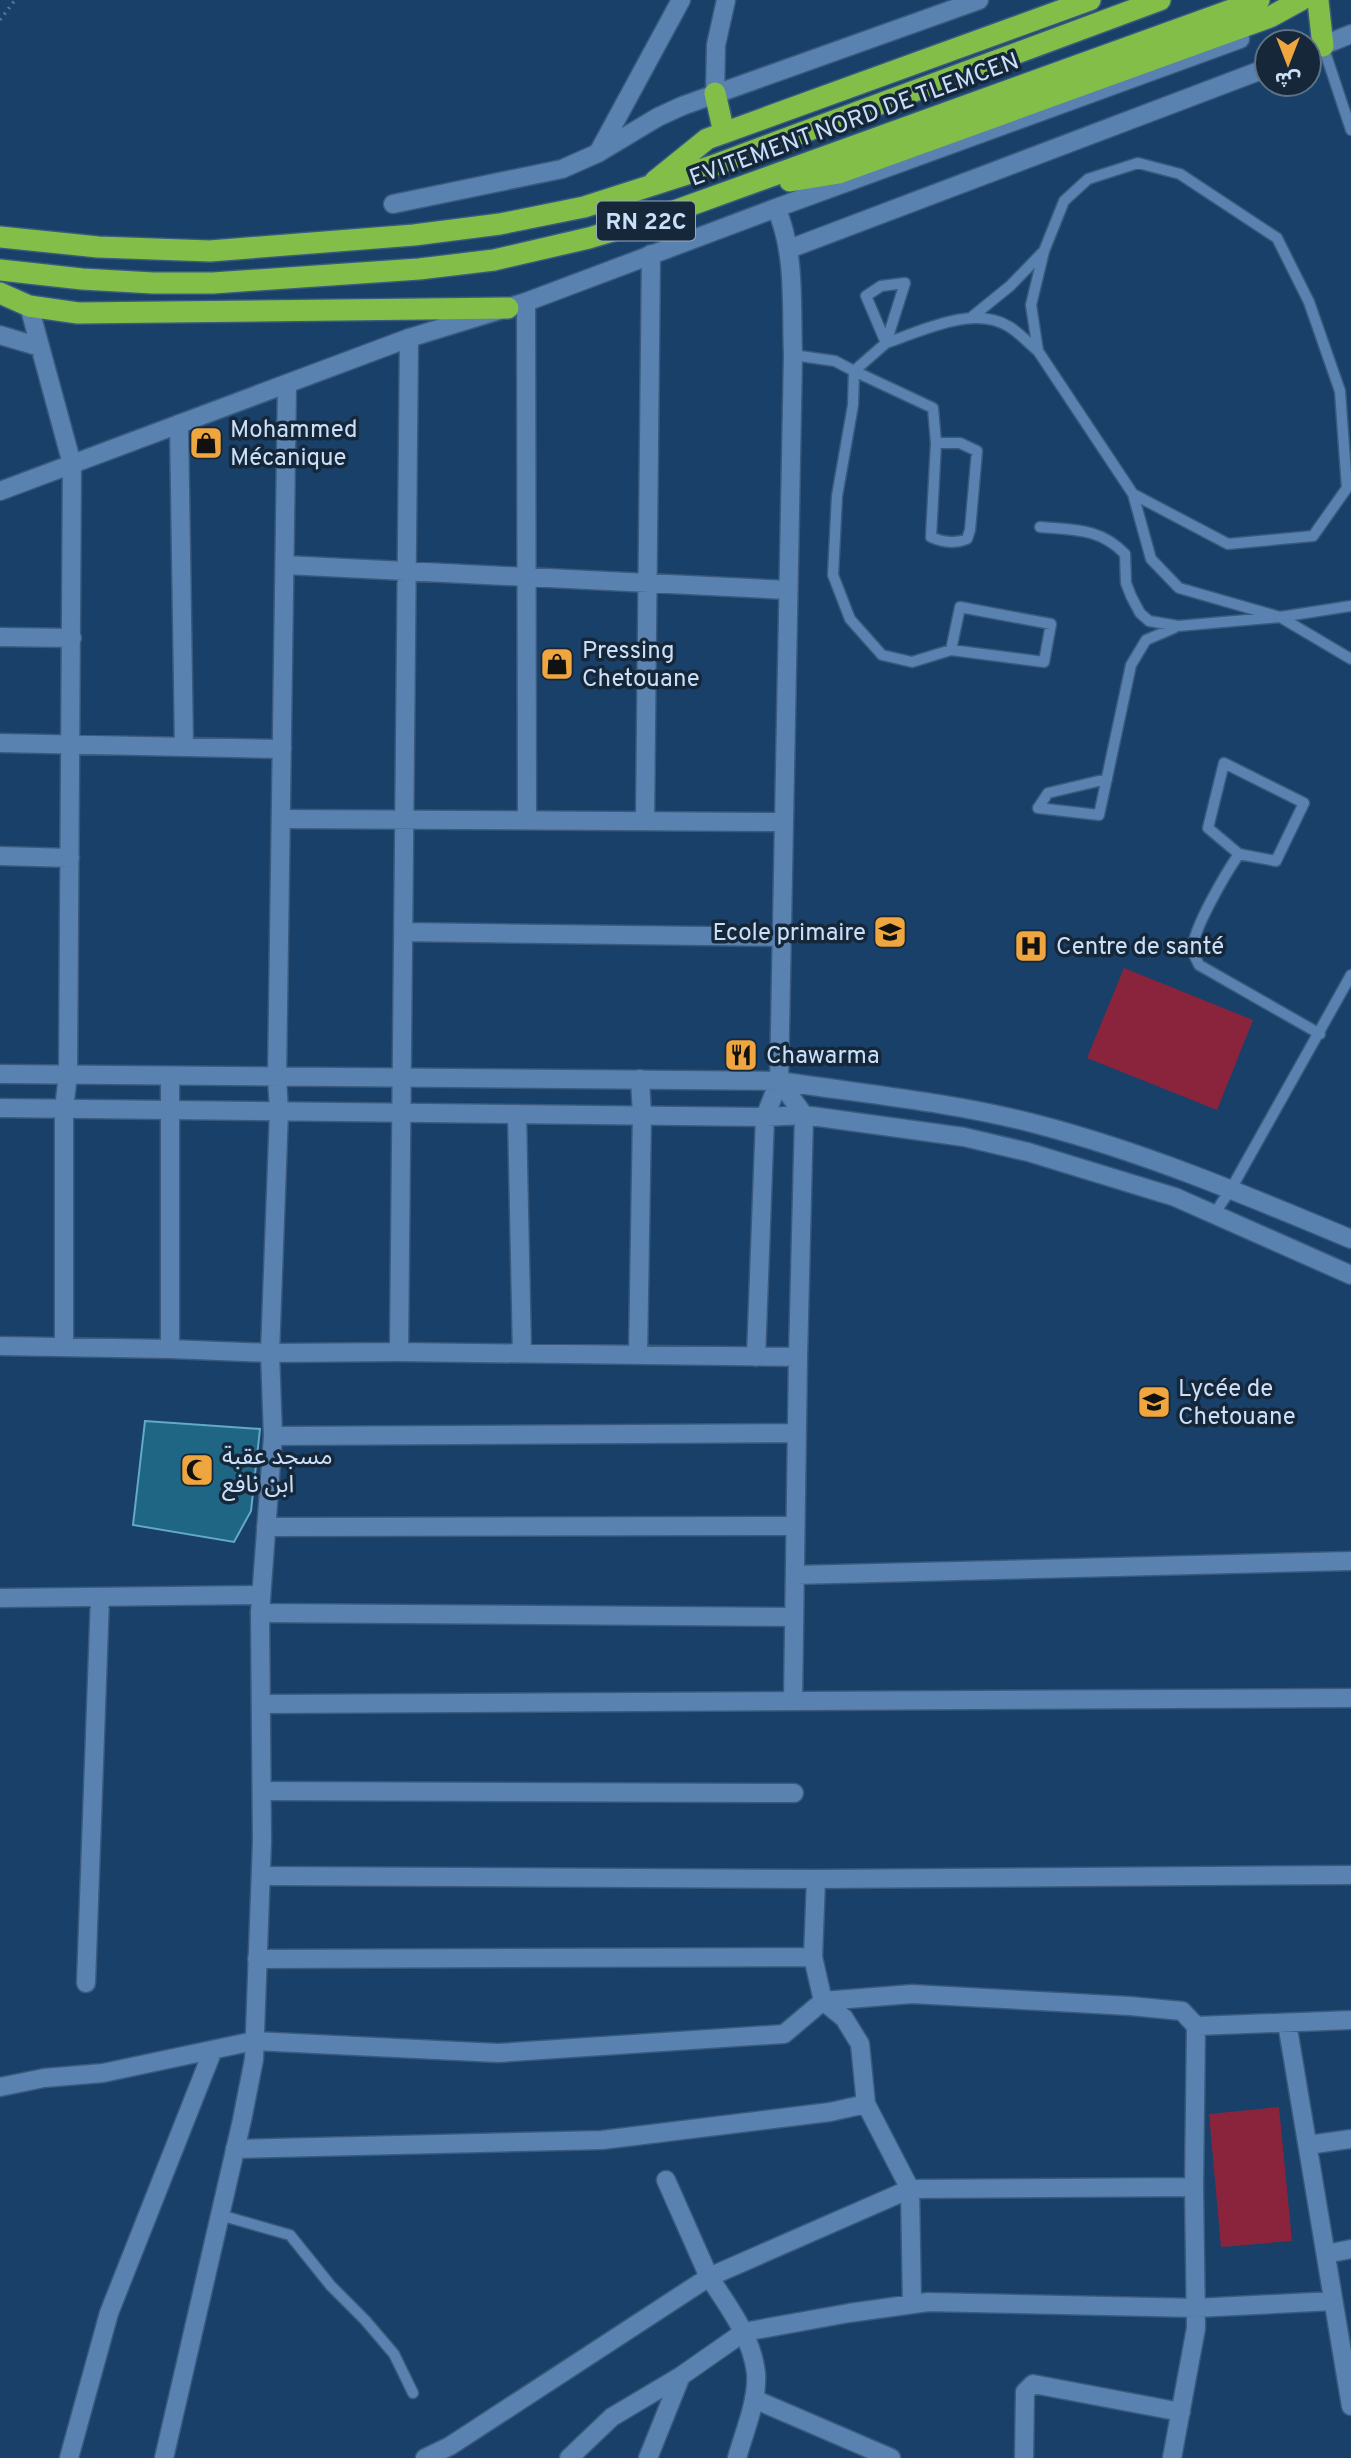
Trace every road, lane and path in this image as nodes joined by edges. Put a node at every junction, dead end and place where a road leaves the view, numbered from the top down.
1 (15, 0) edge
2 (681, 0) edge
3 (726, 0) edge
4 (978, 0) edge
5 (1090, 0) edge
6 (1160, 0) edge
7 (1259, 0) edge
8 (1316, 0) edge
9 (0, 20) edge
10 (1316, 28) edge
11 (1351, 34) edge
12 (1323, 45) edge
13 (1323, 64) edge
14 (1253, 73) edge
15 (715, 93) junction
16 (1351, 130) edge
17 (724, 132) junction
18 (598, 153) junction
19 (645, 189) junction
20 (733, 191) junction
21 (393, 204) dead end
22 (776, 208) junction
23 (0, 237) edge
24 (789, 249) junction
25 (1044, 251) junction
26 (651, 254) junction
27 (0, 270) edge
28 (0, 293) edge
29 (517, 305) junction
30 (29, 306) junction
31 (973, 316) junction
32 (0, 335) edge
33 (409, 338) junction
34 (886, 343) junction
35 (40, 348) junction
36 (1038, 351) junction
37 (793, 355) junction
38 (854, 371) junction
39 (287, 384) junction
40 (179, 424) junction
41 (936, 443) junction
42 (72, 464) junction
43 (0, 491) edge
44 (1133, 494) junction
45 (1040, 527) dead end
46 (285, 565) junction
47 (407, 571) junction
48 (527, 577) junction
49 (648, 583) junction
50 (787, 590) junction
51 (1351, 606) edge
52 (1280, 617) junction
53 (1178, 626) junction
54 (0, 637) edge
55 (72, 638) junction
56 (951, 650) junction
57 (1351, 659) edge
58 (0, 743) edge
59 (71, 745) junction
60 (184, 747) junction
61 (282, 749) junction
62 (1107, 779) junction
63 (281, 819) junction
64 (404, 819) junction
65 (527, 820) junction
66 (645, 821) junction
67 (782, 822) junction
68 (1239, 853) junction
69 (0, 856) edge
70 (70, 858) junction
71 (403, 932) junction
72 (780, 937) junction
73 (1350, 979) edge
74 (1320, 1034) junction
75 (0, 1074) edge
76 (68, 1075) junction
77 (170, 1076) junction
78 (277, 1077) junction
79 (402, 1078) junction
80 (640, 1079) junction
81 (779, 1081) junction
82 (0, 1108) edge
83 (64, 1108) junction
84 (170, 1110) junction
85 (279, 1111) junction
86 (401, 1112) junction
87 (517, 1114) junction
88 (642, 1115) junction
89 (804, 1115) junction
90 (765, 1117) junction
91 (1034, 1124) junction
92 (1028, 1152) junction
93 (1231, 1189) junction
94 (1214, 1214) junction
95 (1351, 1239) edge
96 (1351, 1275) edge
97 (0, 1346) edge
98 (64, 1347) junction
99 (170, 1349) junction
100 (399, 1352) junction
101 (270, 1353) junction
102 (522, 1353) junction
103 (638, 1355) junction
104 (756, 1356) junction
105 (798, 1357) junction
106 (797, 1433) junction
107 (273, 1436) junction
108 (796, 1526) junction
109 (266, 1527) junction
110 (1351, 1561) edge
111 (795, 1575) junction
112 (100, 1597) junction
113 (0, 1598) edge
114 (261, 1604) junction
115 (794, 1617) junction
116 (1351, 1698) edge
117 (793, 1701) junction
118 (261, 1704) junction
119 (262, 1791) junction
120 (794, 1793) dead end
121 (1351, 1875) edge
122 (261, 1876) junction
123 (816, 1878) junction
124 (813, 1957) junction
125 (257, 1959) junction
126 (86, 1983) dead end
127 (823, 2001) junction
128 (1351, 2020) edge
129 (1287, 2022) junction
130 (1196, 2026) junction
131 (254, 2041) junction
132 (213, 2050) junction
133 (0, 2087) edge
134 (866, 2104) junction
135 (1351, 2139) edge
136 (1308, 2145) junction
137 (235, 2148) junction
138 (666, 2180) dead end
139 (1194, 2187) junction
140 (910, 2189) junction
141 (220, 2215) junction
142 (1351, 2249) edge
143 (1326, 2254) junction
144 (709, 2277) junction
145 (1334, 2301) junction
146 (912, 2304) junction
147 (1196, 2308) junction
148 (744, 2332) junction
149 (681, 2376) junction
150 (414, 2393) dead end
151 (754, 2399) junction
152 (1351, 2406) edge
153 (1181, 2412) junction
154 (69, 2458) edge
155 (164, 2458) edge
156 (425, 2458) edge
157 (569, 2458) edge
158 (648, 2458) edge
159 (737, 2458) edge
160 (891, 2458) edge
161 (1024, 2458) edge
162 (1172, 2458) edge

1 - 9 path
2 - 18 street
3 - 15 street
4 - 15 street
5 - 17 highway
6 - 19 highway, EVITEMENT NORD DE TLEMCEN / RN 22C
7 - 20 highway, EVITEMENT NORD DE TLEMCEN / RN 22C
8 - 10 highway
8 - 20 highway
8 - 22 street
11 - 12 street
13 - 16 lane
14 - 24 street
15 - 17 highway
15 - 18 street
17 - 19 highway
18 - 21 street
19 - 23 highway, EVITEMENT NORD DE TLEMCEN / RN 22C
20 - 27 highway, EVITEMENT NORD DE TLEMCEN / RN 22C
22 - 24 street
22 - 26 street
24 - 37 street
25 - 31 lane
25 - 36 lane
25 - 44 lane
26 - 29 street
26 - 49 street
28 - 30 highway
29 - 30 highway
29 - 33 street
29 - 48 street
30 - 35 street
31 - 34 lane
31 - 36 lane
32 - 35 street
33 - 39 street
33 - 47 street
34 - 34 lane
34 - 38 lane
35 - 42 street
36 - 44 lane
37 - 38 lane
37 - 50 street
38 - 41 lane
38 - 56 lane
39 - 40 street
39 - 46 street
40 - 42 street
40 - 60 street
41 - 41 lane
42 - 43 street
42 - 55 street
44 - 52 lane
45 - 53 lane
46 - 47 street
46 - 61 street
47 - 48 street
47 - 64 street
48 - 49 street
48 - 65 street
49 - 50 street
49 - 66 street
50 - 67 street
51 - 52 lane
52 - 53 lane
52 - 57 lane
53 - 62 lane
54 - 55 street
55 - 59 street
56 - 56 lane
58 - 59 street
59 - 60 street
59 - 70 street
60 - 61 street
61 - 63 street
62 - 62 lane
63 - 64 street
63 - 78 street
64 - 65 street
64 - 71 street
65 - 66 street
66 - 67 street
67 - 72 street
68 - 68 lane
68 - 74 lane
69 - 70 street
70 - 76 street
71 - 72 street
71 - 79 street
72 - 81 street
73 - 74 lane
74 - 93 lane
75 - 76 street
76 - 77 street
76 - 83 street
77 - 78 street
77 - 84 street
78 - 79 street
78 - 85 street
79 - 80 street
79 - 86 street
80 - 81 street
80 - 88 street
81 - 89 street
81 - 90 street
81 - 91 street
82 - 83 street
83 - 84 street
83 - 98 street
84 - 85 street
84 - 99 street
85 - 86 street
85 - 101 street
86 - 87 street
86 - 100 street
87 - 88 street
87 - 102 street
88 - 90 street
88 - 103 street
89 - 90 street
89 - 92 street
89 - 105 street
90 - 104 street
91 - 92 street
91 - 93 street
92 - 94 street
93 - 94 lane
93 - 95 street
94 - 96 street
97 - 98 street
98 - 99 street
99 - 101 street
100 - 101 street
100 - 102 street
101 - 107 street
102 - 103 street
103 - 104 street
104 - 105 street
105 - 106 street
106 - 107 street
106 - 108 street
107 - 109 street
108 - 109 street
108 - 111 street
109 - 114 street
110 - 111 street
111 - 115 street
112 - 113 street
112 - 114 street
112 - 126 street
114 - 115 street
114 - 118 street
115 - 117 street
116 - 117 street
117 - 118 street
118 - 119 street
119 - 120 street
119 - 122 street
121 - 123 street
122 - 123 street
122 - 125 street
123 - 124 street
124 - 125 street
124 - 127 street
125 - 131 street
127 - 130 street
127 - 131 street
127 - 134 street
128 - 129 street
129 - 130 street
129 - 136 street
130 - 139 street
131 - 132 street
131 - 137 street
132 - 133 street
132 - 154 street
134 - 137 street
134 - 140 street
135 - 136 street
136 - 143 street
137 - 141 street
138 - 144 street
139 - 140 street
139 - 147 street
140 - 144 street
140 - 146 street
141 - 150 lane
141 - 155 street
142 - 143 street
143 - 145 street
144 - 148 street
144 - 156 street
145 - 147 street
145 - 152 street
146 - 147 street
146 - 148 street
147 - 153 street
148 - 149 street
148 - 151 street
149 - 157 street
149 - 158 street
151 - 159 street
151 - 160 street
153 - 161 street
153 - 162 street

